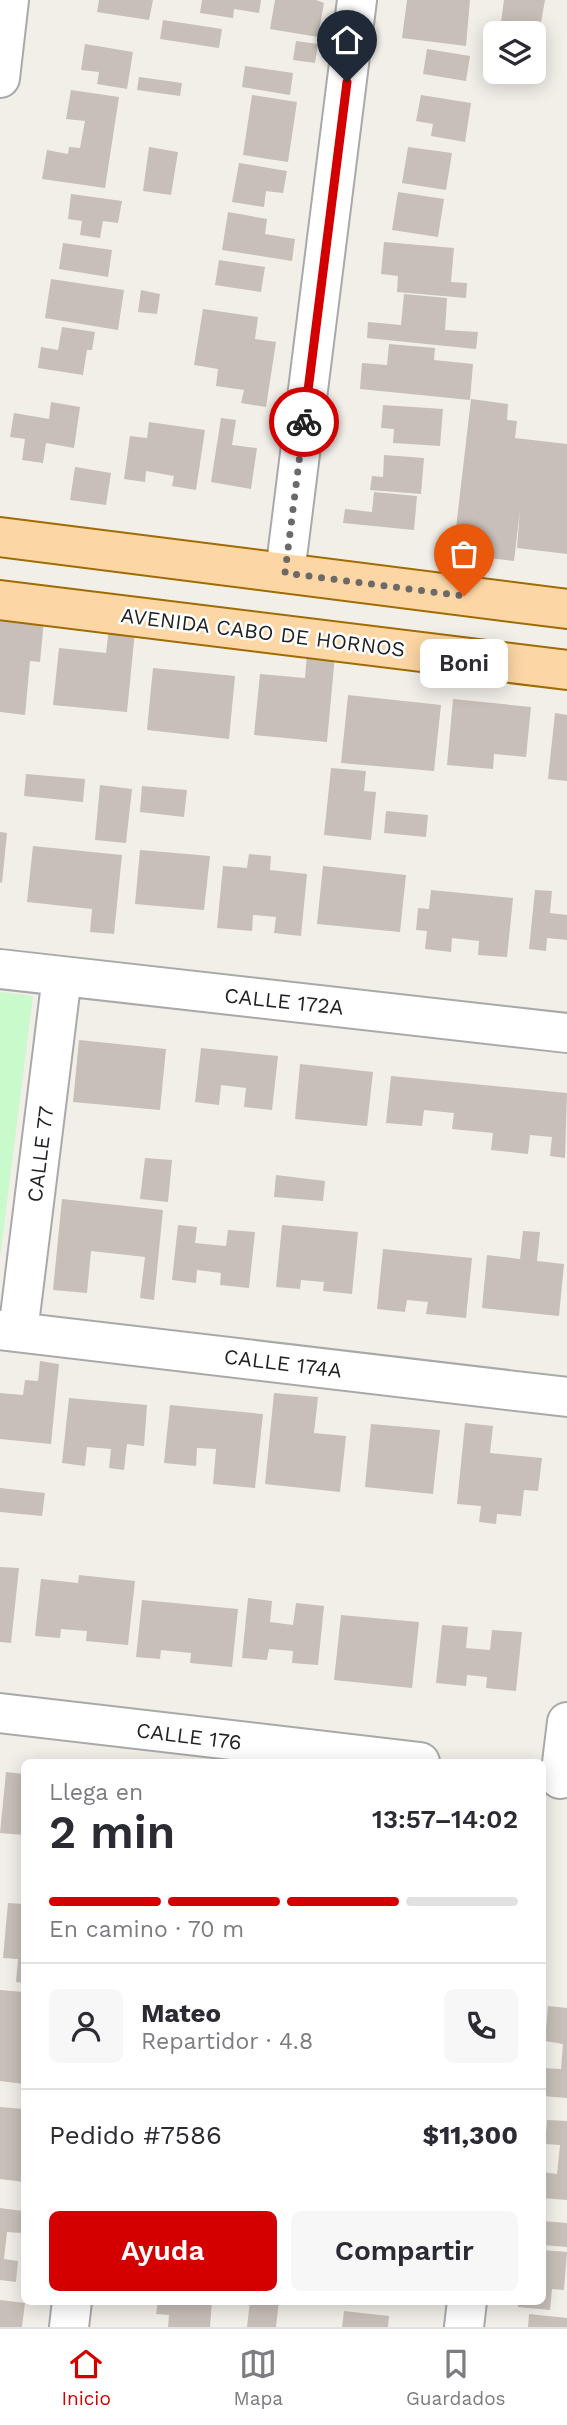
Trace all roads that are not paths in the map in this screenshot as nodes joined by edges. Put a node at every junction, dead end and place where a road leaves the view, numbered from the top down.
1 (9, 0) edge
2 (358, 0) edge
3 (0, 78) edge
4 (0, 537) edge
5 (285, 573) junction
6 (0, 600) edge
7 (567, 609) edge
8 (567, 670) edge
9 (0, 969) edge
10 (62, 976) junction
11 (567, 1033) edge
12 (9, 1331) edge
13 (567, 1397) edge
14 (0, 1713) edge
15 (567, 1721) edge
16 (139, 1746) edge
17 (367, 1759) edge
18 (556, 1778) edge
19 (72, 2305) edge
20 (467, 2305) edge
21 (69, 2327) edge
22 (464, 2327) edge

1 - 3 street
2 - 5 street
4 - 5 main road
5 - 7 main road
6 - 8 main road, AVENIDA CABO DE HORNOS
9 - 10 street, CALLE 172A
10 - 11 street, CALLE 172A
10 - 12 street, CALLE 77
12 - 13 street, CALLE 174A
14 - 16 street, CALLE 176
15 - 18 street
16 - 17 street, CALLE 176
19 - 21 street
20 - 22 street

